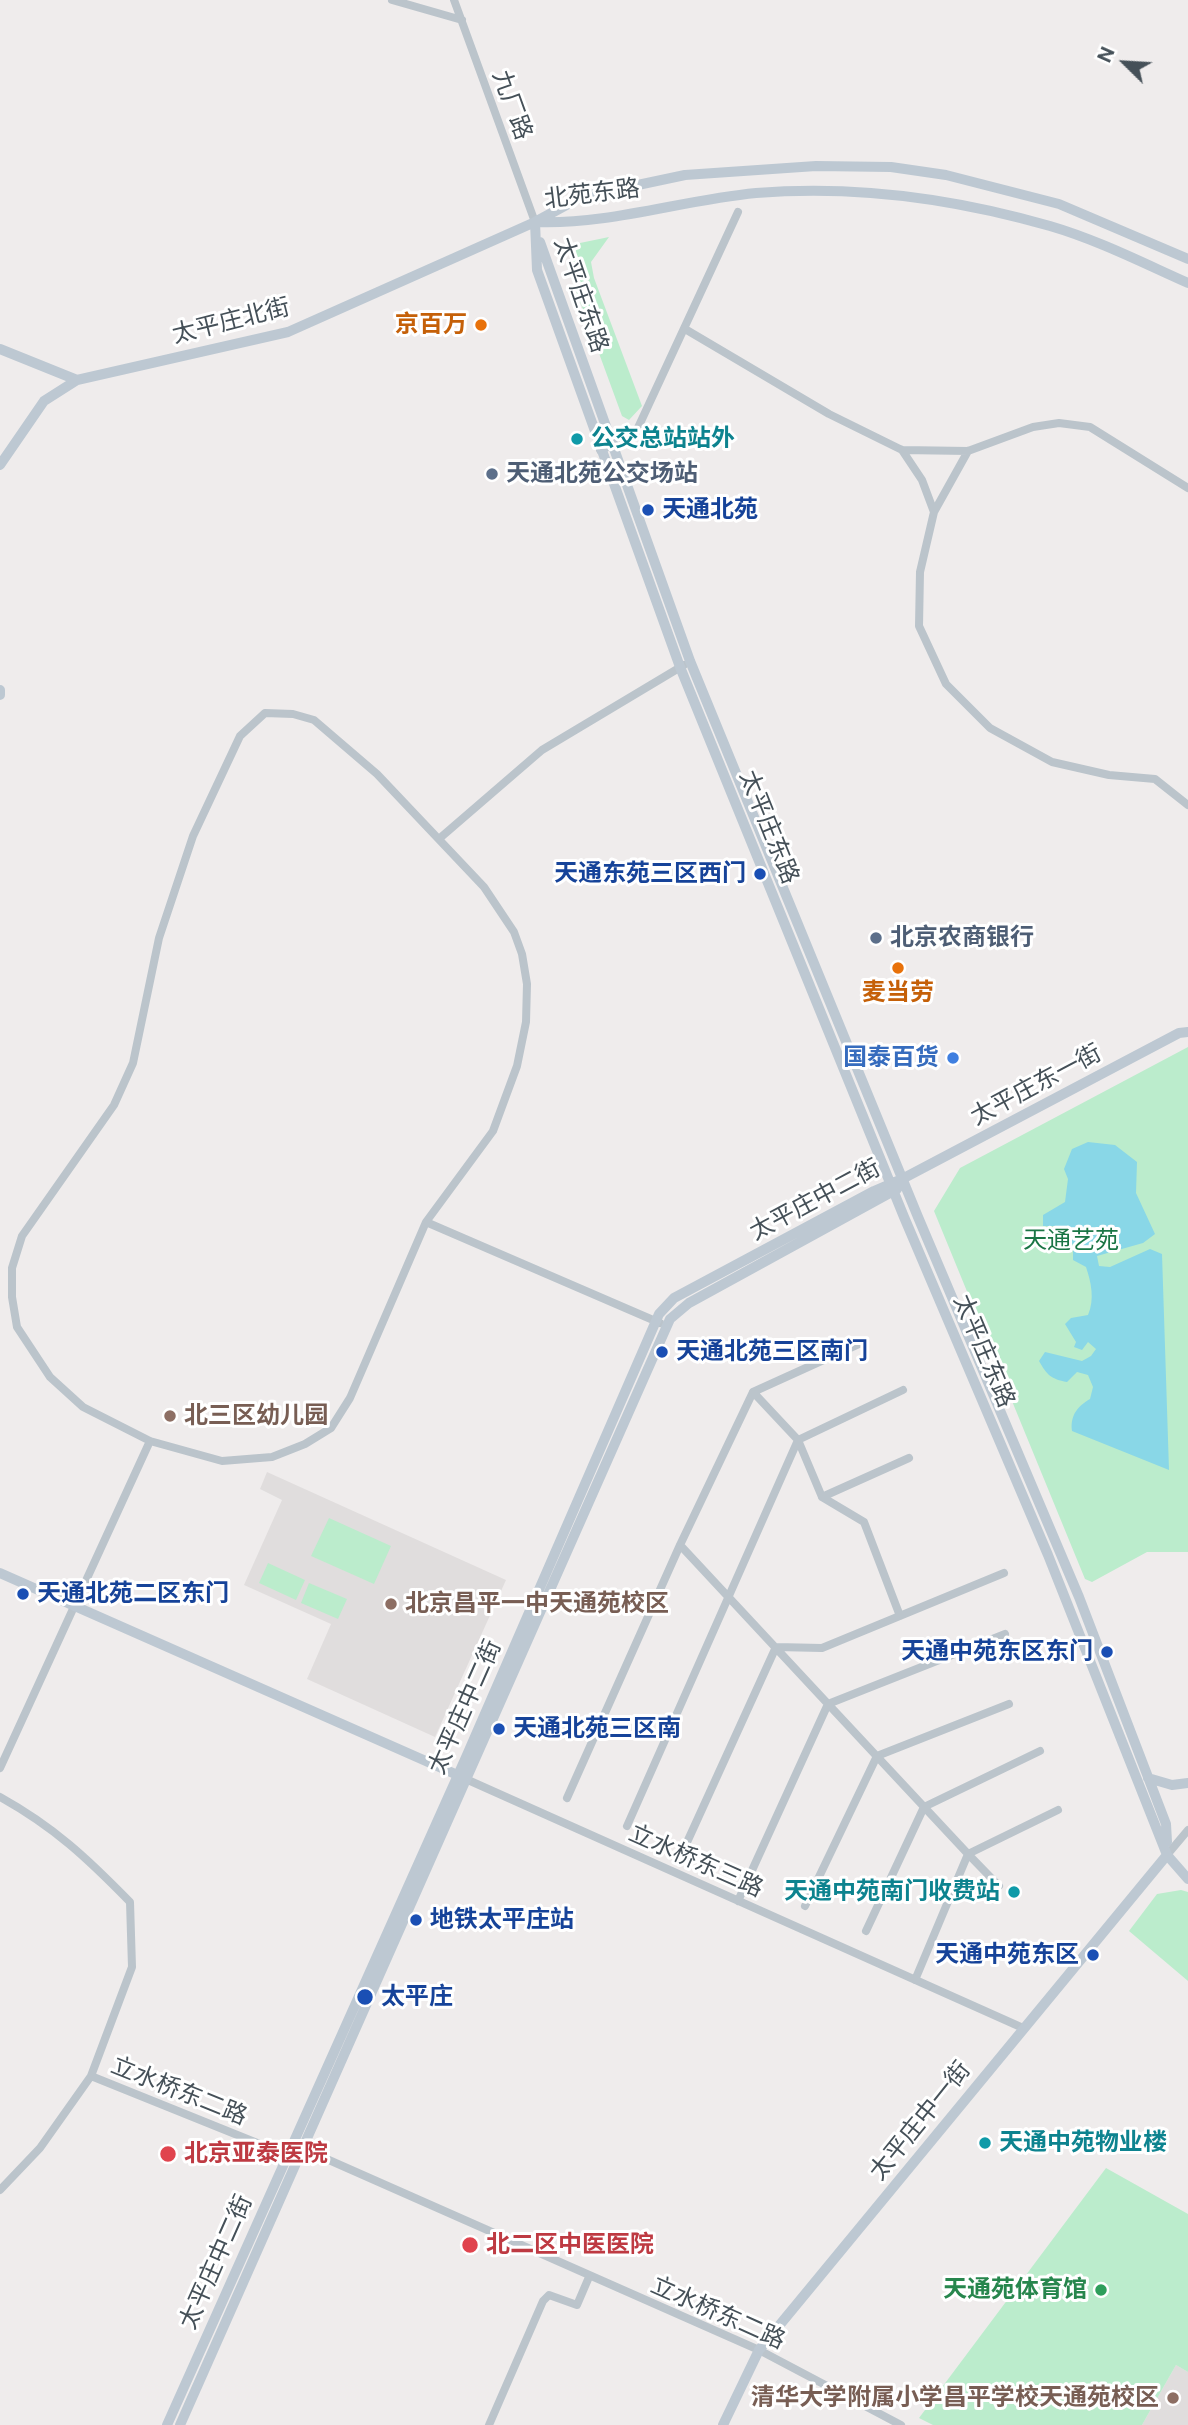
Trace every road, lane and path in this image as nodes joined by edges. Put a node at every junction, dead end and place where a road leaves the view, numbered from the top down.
1 (392, 0) edge
2 (454, 0) edge
3 (461, 20) junction
4 (738, 212) dead end
5 (535, 222) junction
6 (1188, 259) edge
7 (1188, 283) edge
8 (685, 329) junction
9 (0, 349) edge
10 (77, 380) junction
11 (606, 448) junction
12 (902, 450) junction
13 (968, 452) junction
14 (0, 465) edge
15 (1188, 488) edge
16 (934, 512) junction
17 (685, 664) junction
18 (1188, 805) edge
19 (440, 838) junction
20 (1188, 1031) edge
21 (904, 1178) junction
22 (893, 1188) junction
23 (426, 1222) junction
24 (655, 1321) junction
25 (666, 1326) junction
26 (861, 1343) dead end
27 (903, 1390) dead end
28 (753, 1392) junction
29 (798, 1440) junction
30 (150, 1441) junction
31 (909, 1458) dead end
32 (822, 1497) junction
33 (680, 1545) junction
34 (0, 1573) edge
35 (1004, 1573) dead end
36 (730, 1597) junction
37 (76, 1606) junction
38 (900, 1616) junction
39 (1005, 1634) dead end
40 (776, 1647) junction
41 (1009, 1703) dead end
42 (828, 1704) junction
43 (1040, 1751) dead end
44 (877, 1756) junction
45 (0, 1768) edge
46 (463, 1777) junction
47 (1148, 1778) junction
48 (1188, 1783) edge
49 (0, 1797) edge
50 (567, 1798) dead end
51 (924, 1807) junction
52 (1058, 1810) dead end
53 (628, 1826) dead end
54 (1188, 1830) edge
55 (683, 1851) dead end
56 (968, 1854) junction
57 (1167, 1856) junction
58 (1188, 1879) edge
59 (999, 1886) dead end
60 (738, 1901) junction
61 (805, 1906) dead end
62 (866, 1931) dead end
63 (915, 1980) junction
64 (1023, 2028) junction
65 (91, 2076) junction
66 (304, 2148) junction
67 (286, 2155) junction
68 (0, 2190) edge
69 (589, 2277) junction
70 (760, 2350) junction
71 (167, 2425) edge
72 (180, 2425) edge
73 (489, 2425) edge
74 (723, 2425) edge
75 (901, 2425) edge

1 - 3 street
2 - 3 street, 九厂路
3 - 5 street, 九厂路
4 - 8 street
5 - 6 main road, 北苑东路
5 - 7 main road, 北苑东路
5 - 10 main road, 太平庄北街
5 - 11 main road, 太平庄东路
8 - 11 street
8 - 12 street
9 - 10 main road
10 - 14 main road, 太平庄北街
11 - 17 main road, 太平庄东路
12 - 13 street
12 - 16 street
13 - 15 street
13 - 16 street
16 - 18 street
17 - 19 street
17 - 21 main road, 太平庄东路
17 - 22 main road, 太平庄东路
19 - 23 street
19 - 30 street
20 - 21 main road, 太平庄东一街
21 - 22 main road, 太平庄中二街
21 - 47 main road, 太平庄东路
22 - 24 main road, 太平庄中二街
22 - 25 main road, 太平庄中二街
22 - 57 main road, 太平庄东路
23 - 24 street
23 - 30 street
24 - 25 street
24 - 46 main road, 太平庄中二街
25 - 46 main road, 太平庄中二街
26 - 28 street
27 - 29 street
28 - 29 street
28 - 33 street
29 - 32 street
29 - 36 street
30 - 37 street
31 - 32 street
32 - 38 street
33 - 36 street
33 - 50 street
34 - 37 main road
35 - 38 street
36 - 40 street
36 - 53 street
37 - 45 street
37 - 46 main road
38 - 40 street
39 - 42 street
40 - 42 street
40 - 55 street
41 - 44 street
42 - 44 street
42 - 60 street
43 - 51 street
44 - 51 street
44 - 61 street
46 - 60 street, 立水桥东三路
46 - 66 main road, 太平庄中二街
46 - 67 main road, 太平庄中二街
47 - 48 main road
47 - 57 main road, 太平庄东路
49 - 65 street
51 - 56 street
51 - 62 street
52 - 56 street
54 - 57 street
56 - 59 street
56 - 63 street
57 - 58 main road, 太平庄东路
57 - 64 main road, 太平庄中一街
60 - 63 street, 立水桥东三路
63 - 64 street, 立水桥东三路
64 - 70 main road, 太平庄中一街
65 - 67 street, 立水桥东二路
65 - 68 street
66 - 67 street
66 - 69 street, 立水桥东二路
66 - 72 main road, 太平庄中二街
67 - 71 main road, 太平庄中二街
69 - 70 street, 立水桥东二路
69 - 73 street
70 - 74 main road, 太平庄中一街
70 - 75 street, 立水桥东二路

